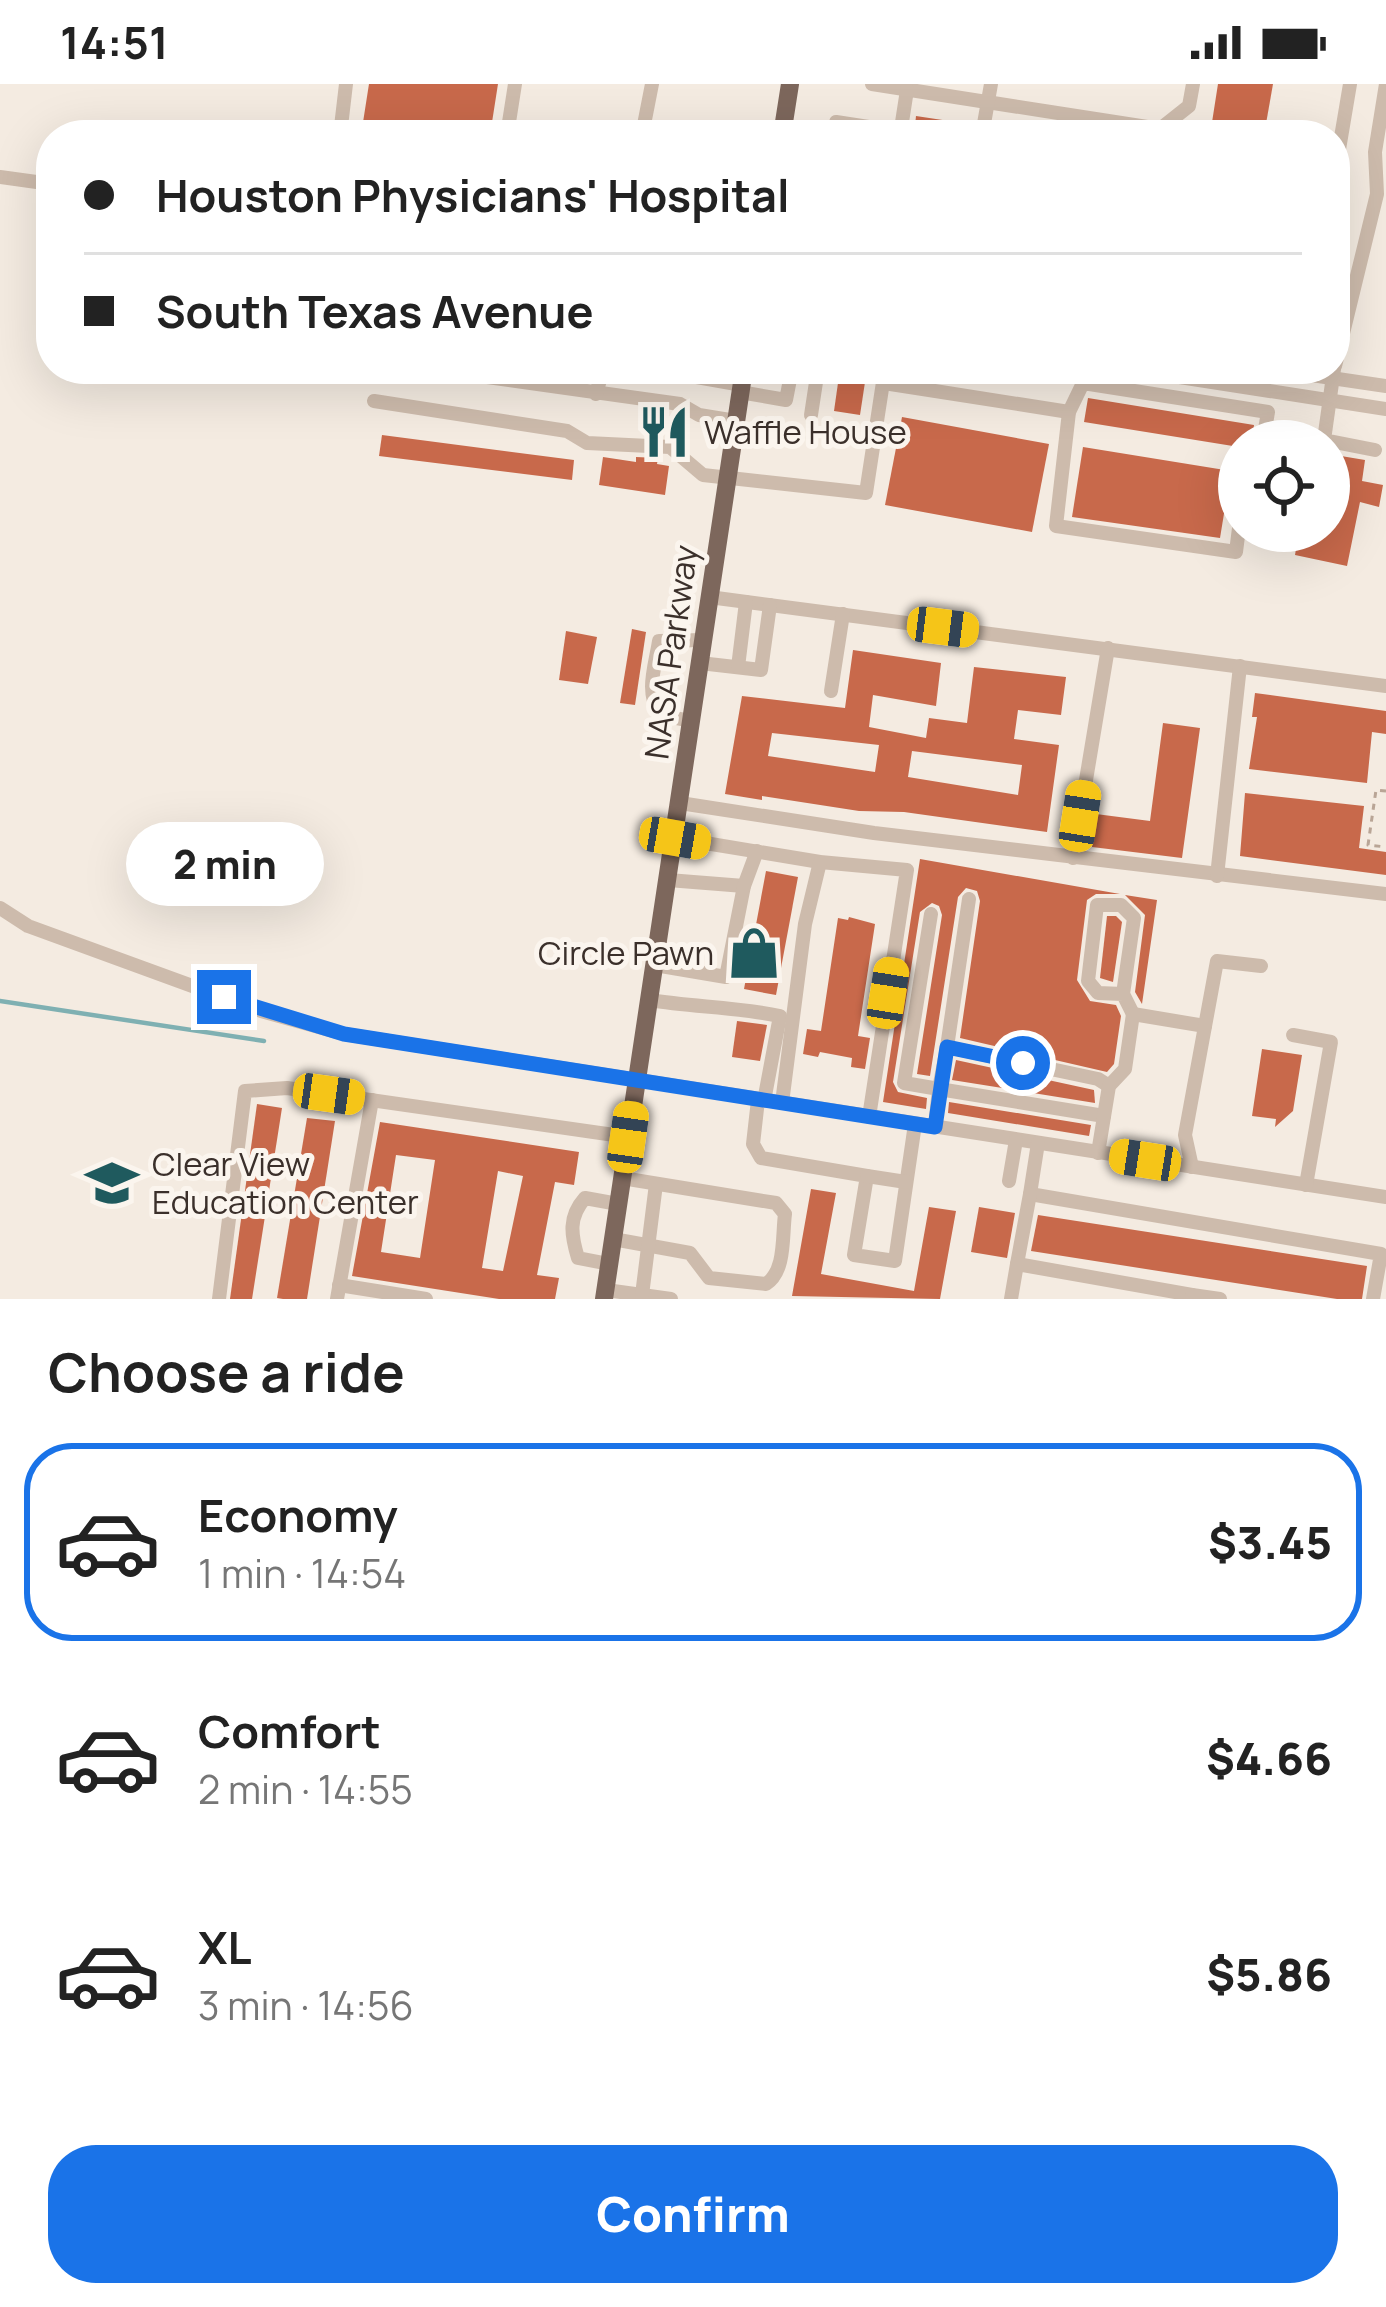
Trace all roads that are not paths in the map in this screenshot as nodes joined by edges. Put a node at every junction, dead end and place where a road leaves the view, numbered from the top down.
1 (346, 84) edge
2 (515, 84) edge
3 (652, 84) edge
4 (790, 84) edge
5 (872, 84) edge
6 (991, 84) edge
7 (1193, 84) edge
8 (1350, 84) edge
9 (1386, 84) edge
10 (907, 90) junction
11 (987, 104) junction
12 (342, 120) edge
13 (509, 120) edge
14 (645, 120) edge
15 (784, 120) edge
16 (903, 120) edge
17 (984, 120) edge
18 (1098, 120) edge
19 (1174, 120) edge
20 (1344, 120) edge
21 (0, 177) edge
22 (36, 182) edge
23 (1379, 220) edge
24 (1350, 297) edge
25 (1350, 376) edge
26 (529, 384) edge
27 (598, 384) edge
28 (742, 384) edge
29 (747, 384) edge
30 (790, 384) edge
31 (816, 384) edge
32 (884, 384) edge
33 (926, 384) edge
34 (1083, 384) edge
35 (1089, 384) edge
36 (1225, 384) edge
37 (1332, 384) edge
38 (1386, 386) edge
39 (596, 394) junction
40 (1329, 400) junction
41 (374, 401) dead end
42 (1386, 410) edge
43 (1069, 412) junction
44 (812, 415) dead end
45 (1267, 420) edge
46 (736, 421) junction
47 (1375, 450) dead end
48 (727, 476) junction
49 (1218, 549) edge
50 (709, 597) junction
51 (843, 614) junction
52 (755, 627) junction
53 (703, 640) junction
54 (1108, 648) junction
55 (700, 663) junction
56 (1240, 666) junction
57 (738, 667) junction
58 (1386, 686) edge
59 (831, 691) dead end
60 (692, 721) junction
61 (680, 803) junction
62 (675, 838) junction
63 (757, 851) junction
64 (1073, 858) junction
65 (820, 862) junction
66 (1217, 876) junction
67 (668, 880) junction
68 (744, 886) junction
69 (1386, 894) edge
70 (969, 899) dead end
71 (0, 908) edge
72 (931, 914) dead end
73 (655, 964) junction
74 (1261, 966) dead end
75 (1123, 994) junction
76 (649, 1000) junction
77 (1133, 1014) junction
78 (1205, 1026) junction
79 (1293, 1035) dead end
80 (947, 1047) junction
81 (636, 1081) junction
82 (1109, 1086) junction
83 (939, 1089) junction
84 (372, 1100) junction
85 (761, 1100) junction
86 (782, 1103) junction
87 (1104, 1116) junction
88 (869, 1117) junction
89 (915, 1124) junction
90 (935, 1127) junction
91 (628, 1137) junction
92 (1016, 1140) junction
93 (1038, 1143) junction
94 (1098, 1153) junction
95 (1192, 1167) junction
96 (867, 1176) junction
97 (622, 1178) junction
98 (1009, 1181) dead end
99 (906, 1182) junction
100 (656, 1184) junction
101 (1306, 1185) junction
102 (1030, 1194) junction
103 (1386, 1197) edge
104 (618, 1204) junction
105 (613, 1239) junction
106 (649, 1246) junction
107 (610, 1264) junction
108 (1017, 1264) junction
109 (338, 1292) edge
110 (605, 1294) edge
111 (656, 1297) edge
112 (1192, 1297) edge
113 (219, 1299) edge
114 (426, 1299) edge
115 (1011, 1299) edge
116 (1220, 1299) edge
117 (1372, 1299) edge

1 - 12 street
2 - 13 street
3 - 14 street
4 - 15 main road
5 - 10 street
6 - 11 street
7 - 19 street
8 - 20 street
9 - 23 street
10 - 11 street
10 - 16 street
11 - 17 street
11 - 18 street
21 - 22 street
23 - 24 street
25 - 38 street
26 - 39 street
27 - 39 street
28 - 46 main road, NASA Parkway
29 - 30 street
31 - 44 street
32 - 48 street
33 - 43 street
34 - 43 street
35 - 45 street
36 - 40 street
37 - 40 street
39 - 46 street
40 - 42 street
40 - 47 street
41 - 48 street
43 - 49 street
46 - 48 main road, NASA Parkway
48 - 50 main road, NASA Parkway
50 - 52 street
50 - 53 main road, NASA Parkway
51 - 52 street
51 - 54 street
51 - 59 street
52 - 57 street
52 - 57 street
53 - 55 main road, NASA Parkway
53 - 60 street
54 - 56 street
54 - 64 street
55 - 57 street
55 - 60 main road, NASA Parkway
56 - 58 street
56 - 66 street
60 - 61 main road, NASA Parkway
61 - 62 main road, NASA Parkway
61 - 64 street
62 - 63 street
62 - 67 main road, NASA Parkway
63 - 65 street
63 - 68 street
64 - 66 street
65 - 86 street
65 - 88 street
66 - 69 street
67 - 68 street
67 - 73 main road, NASA Parkway
68 - 73 street
70 - 80 street
71 - 81 street
72 - 83 street
73 - 76 main road, NASA Parkway
74 - 78 street
75 - 75 street
75 - 77 street
76 - 81 main road, NASA Parkway
76 - 85 street
77 - 78 street
77 - 82 street
78 - 95 street
79 - 101 street
80 - 82 street
80 - 83 street
81 - 85 street
81 - 91 main road, NASA Parkway
82 - 87 street
83 - 87 street
83 - 90 street
84 - 91 street
84 - 109 street
84 - 113 street
85 - 86 street
85 - 96 street
86 - 88 street
87 - 94 street
88 - 89 street
89 - 90 street
89 - 99 street
90 - 92 street
91 - 97 main road, NASA Parkway
92 - 93 street
92 - 98 street
93 - 94 street
93 - 102 street
94 - 95 street
95 - 101 street
96 - 99 street
96 - 99 street
97 - 100 street
97 - 104 main road, NASA Parkway
100 - 106 street
100 - 106 street
101 - 103 street
102 - 108 street
102 - 117 street
104 - 105 main road, NASA Parkway
104 - 107 street
105 - 106 street
105 - 107 main road, NASA Parkway
106 - 111 street
107 - 110 main road, NASA Parkway
108 - 112 street
108 - 115 street
109 - 114 street
110 - 111 street
112 - 116 street

